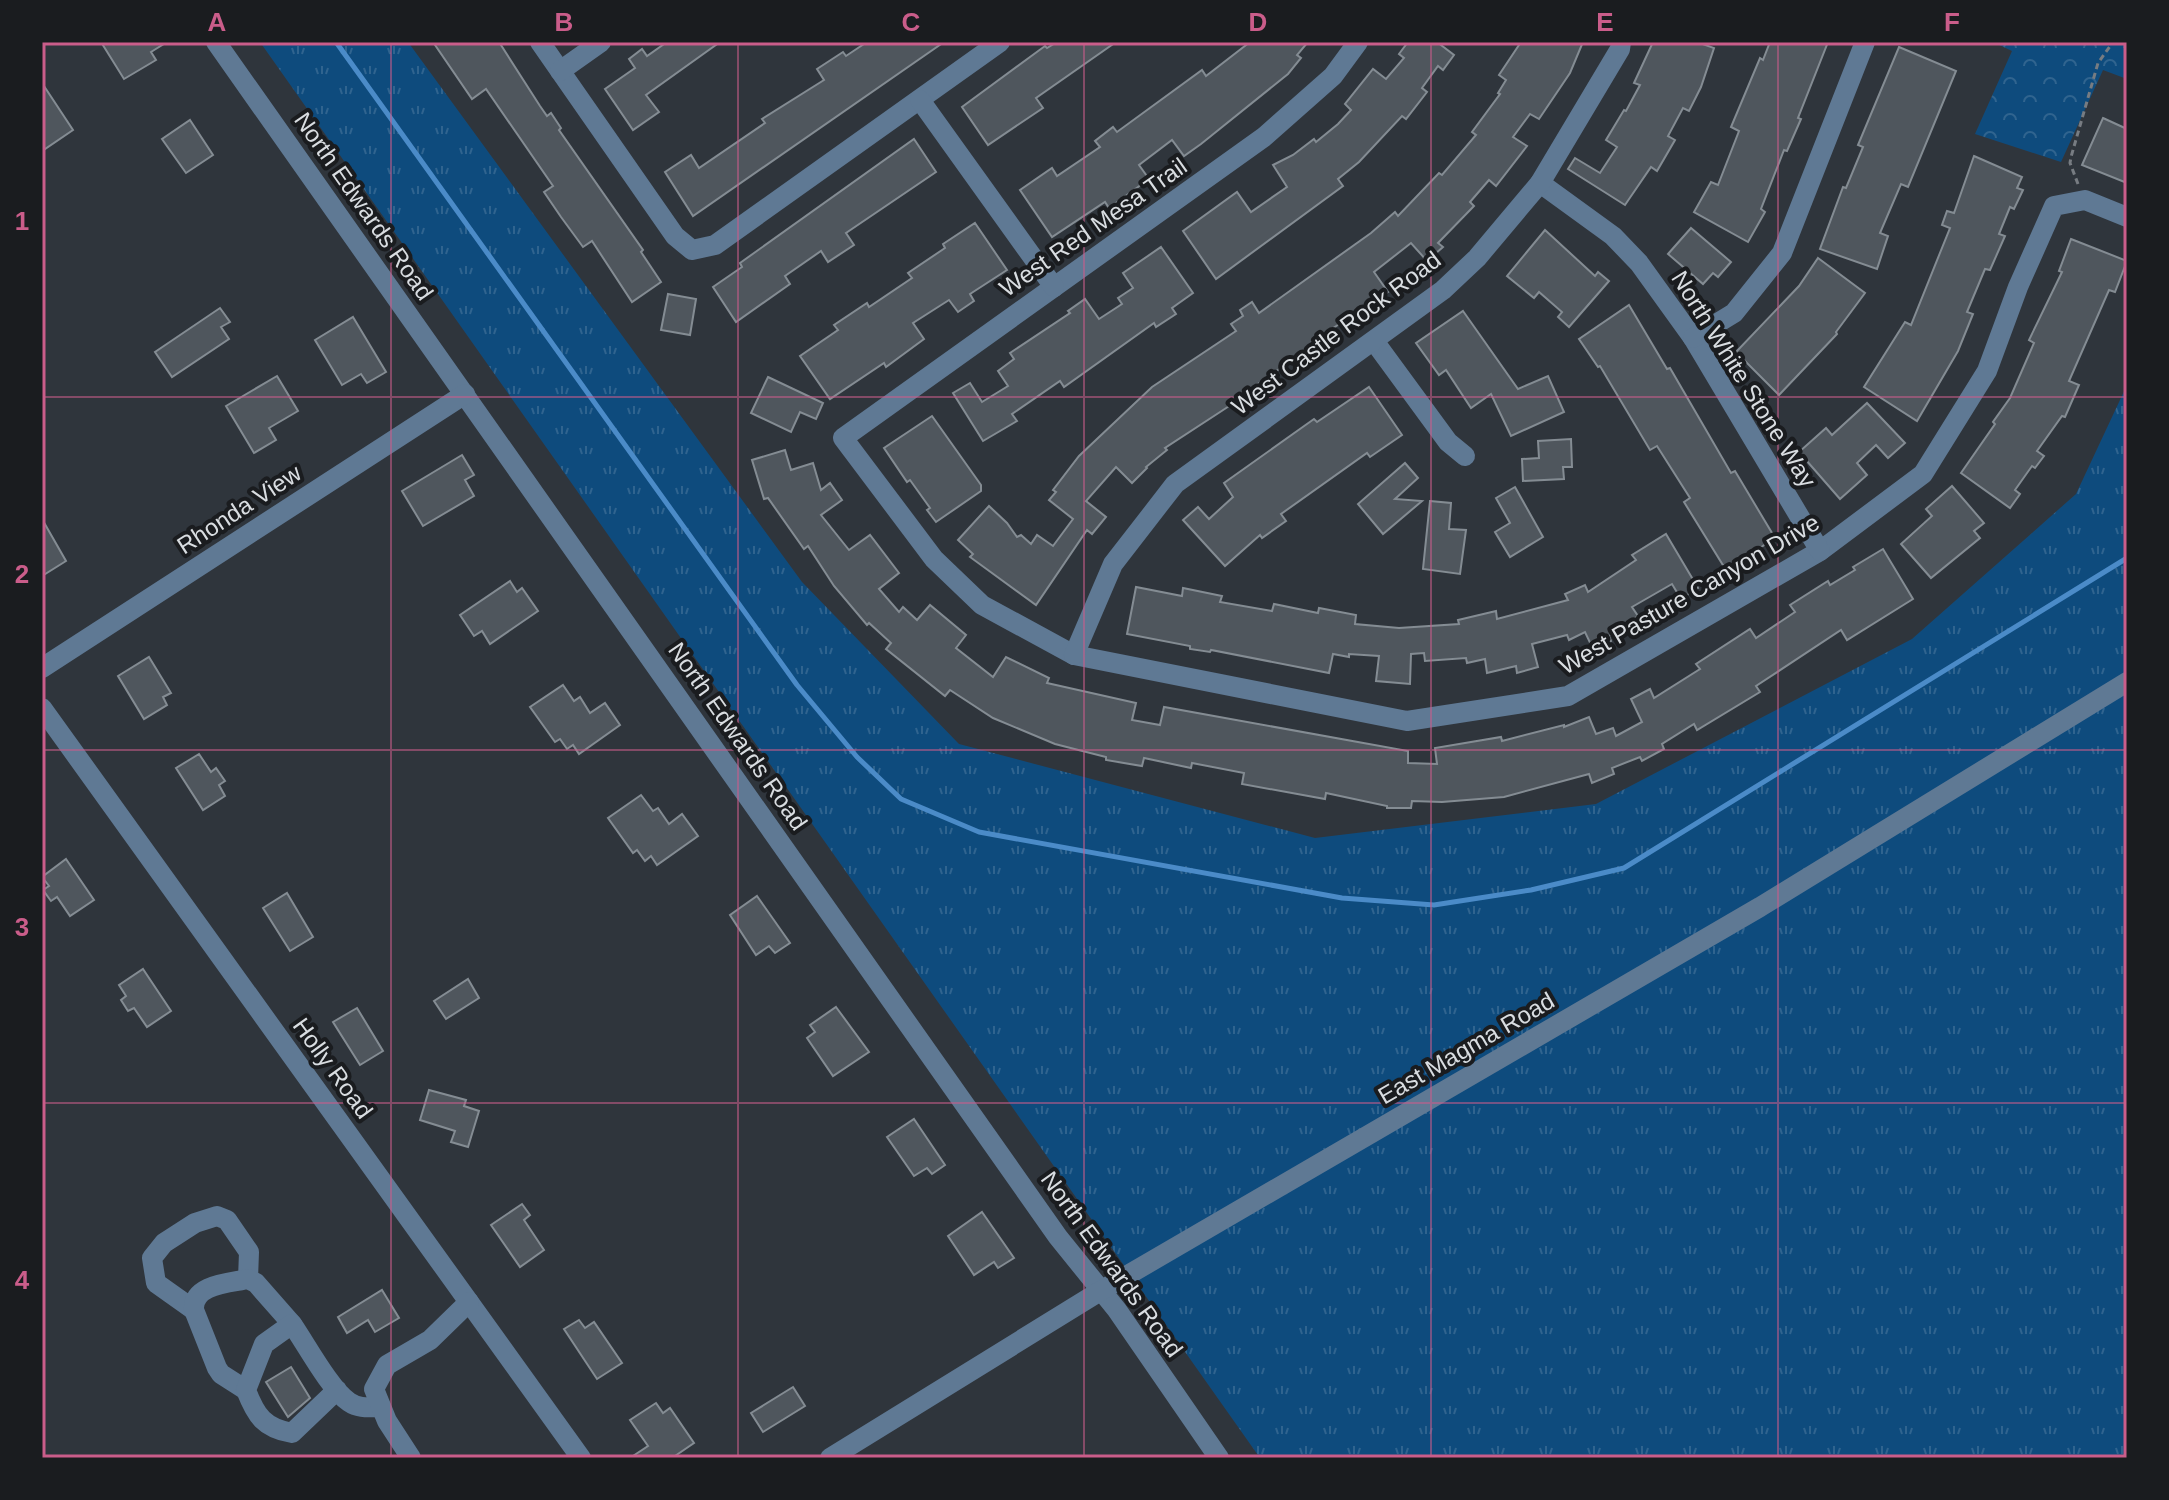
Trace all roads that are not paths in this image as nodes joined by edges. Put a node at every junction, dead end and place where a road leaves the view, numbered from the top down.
1 (216, 42) edge
2 (540, 42) edge
3 (601, 42) edge
4 (1000, 42) edge
5 (1358, 42) edge
6 (1621, 42) edge
7 (1865, 42) edge
8 (560, 71) junction
9 (920, 100) junction
10 (1540, 183) junction
11 (2127, 217) edge
12 (1054, 287) junction
13 (1693, 338) junction
14 (1374, 341) junction
15 (465, 394) junction
16 (843, 438) joint
17 (1465, 456) dead end
18 (1820, 551) junction
19 (1074, 655) junction
20 (42, 668) edge
21 (2127, 682) edge
22 (42, 708) edge
23 (248, 1279) junction
24 (1102, 1290) junction
25 (469, 1302) junction
26 (194, 1310) junction
27 (292, 1324) junction
28 (246, 1390) junction
29 (337, 1390) junction
30 (381, 1407) junction
31 (411, 1458) edge
32 (581, 1458) edge
33 (830, 1458) edge
34 (1219, 1458) edge

1 - 15 street, North Edwards Road
2 - 8 street
3 - 8 street
4 - 9 street
5 - 12 street, West Red Mesa Trail
6 - 10 street, West Castle Rock Road
7 - 13 street
8 - 9 street
9 - 12 street
10 - 13 street, North White Stone Way
10 - 14 street, West Castle Rock Road
11 - 18 street, West Pasture Canyon Drive
12 - 16 street, West Red Mesa Trail
13 - 18 street, North White Stone Way
14 - 17 street
14 - 19 street, West Castle Rock Road
15 - 20 street, Rhonda View
15 - 24 street, North Edwards Road
16 - 19 street, West Pasture Canyon Drive
18 - 19 street, West Pasture Canyon Drive
21 - 24 street, East Magma Road
22 - 25 street, Holly Road
23 - 26 street
23 - 26 street
23 - 27 street
24 - 33 street, East Magma Road
24 - 34 street, North Edwards Road
25 - 30 street
25 - 32 street, Holly Road
26 - 28 street
27 - 28 street
27 - 29 street
28 - 29 street
29 - 30 street
30 - 31 street

